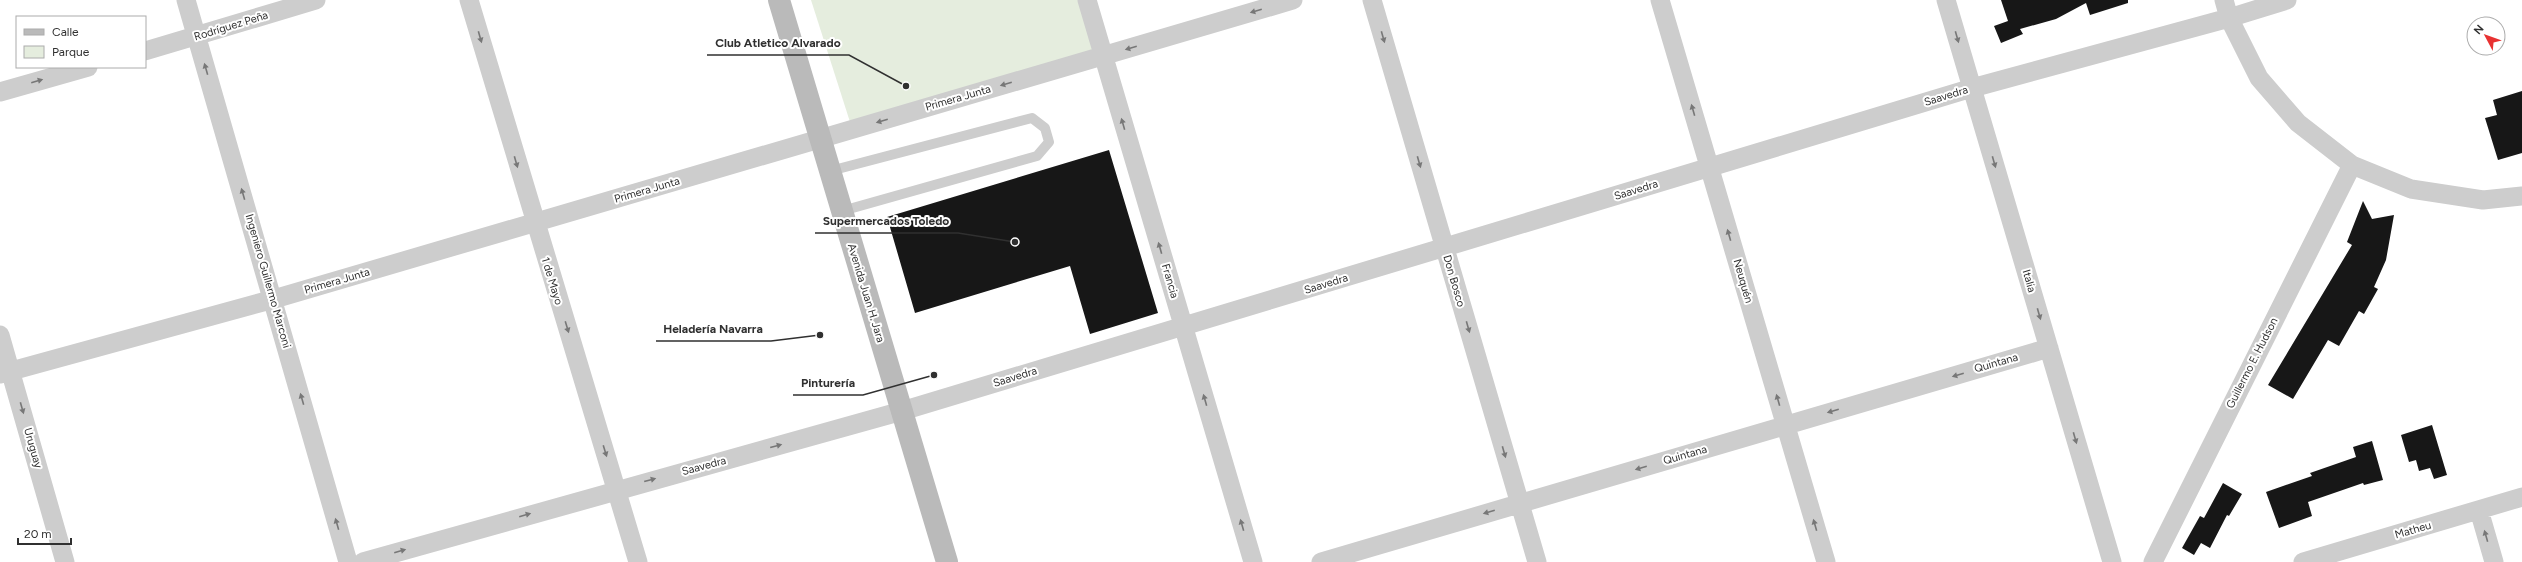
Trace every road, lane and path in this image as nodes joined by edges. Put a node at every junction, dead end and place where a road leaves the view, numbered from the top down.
1 (186, 0) edge
2 (316, 0) edge
3 (468, 0) edge
4 (780, 0) edge
5 (1087, 0) edge
6 (1293, 0) edge
7 (1372, 0) edge
8 (1660, 0) edge
9 (1946, 0) edge
10 (2224, 0) edge
11 (2287, 0) edge
12 (2229, 18) junction
13 (197, 36) junction
14 (146, 51) edge
15 (1103, 56) junction
16 (84, 68) edge
17 (1972, 88) junction
18 (0, 92) edge
19 (821, 139) junction
20 (2352, 165) junction
21 (1710, 168) junction
22 (830, 171) junction
23 (2522, 196) edge
24 (842, 210) junction
25 (534, 223) junction
26 (1444, 248) junction
27 (274, 299) junction
28 (1183, 327) junction
29 (0, 335) edge
30 (2049, 348) junction
31 (6, 372) edge
32 (902, 411) junction
33 (1786, 425) junction
34 (617, 489) junction
35 (2522, 497) edge
36 (1520, 504) junction
37 (2479, 510) junction
38 (65, 562) edge
39 (348, 562) edge
40 (363, 562) edge
41 (638, 562) edge
42 (947, 562) edge
43 (1253, 562) edge
44 (1321, 562) edge
45 (1537, 562) edge
46 (1826, 562) edge
47 (2112, 562) edge
48 (2153, 562) edge
49 (2303, 562) edge
50 (2494, 562) edge

1 - 13 street, Ingeniero Guillermo Marconi
2 - 13 street, Rodríguez Peña
3 -> 25 street, 1 de Mayo
4 - 19 main road, Avenida Juan H. Jara
5 - 15 street, Francia
6 -> 15 street, Primera Junta
7 -> 26 street, Don Bosco
21 -> 8 street, Neuquén
9 -> 17 street, Italia
10 - 12 street
11 - 12 street, Saavedra
12 - 17 street, Saavedra
12 - 20 street
13 - 14 street, Rodríguez Peña
27 -> 13 street, Ingeniero Guillermo Marconi
15 -> 19 street, Primera Junta
28 -> 15 street, Francia
18 -> 16 street
17 - 21 street, Saavedra
17 -> 30 street, Italia
19 - 22 main road, Avenida Juan H. Jara
19 - 25 street, Primera Junta
20 - 23 street
20 - 48 street, Guillermo E. Hudson
21 - 26 street, Saavedra
33 -> 21 street, Neuquén
22 - 24 main road, Avenida Juan H. Jara
22 - 24 lane
24 - 32 main road, Avenida Juan H. Jara
25 - 27 street, Primera Junta
25 -> 34 street, 1 de Mayo
26 - 28 street, Saavedra
26 -> 36 street, Don Bosco
27 - 31 street, Primera Junta
39 -> 27 street, Ingeniero Guillermo Marconi
28 - 32 street, Saavedra
43 -> 28 street, Francia
29 - 31 street, Uruguay
30 -> 33 street, Quintana
30 -> 47 street, Italia
31 -> 38 street, Uruguay
34 -> 32 street, Saavedra
32 - 42 main road, Avenida Juan H. Jara
33 -> 36 street, Quintana
46 -> 33 street, Neuquén
40 -> 34 street, Saavedra
34 - 41 street, 1 de Mayo
35 - 37 street, Matheu
36 -> 44 street, Quintana
36 - 45 street, Don Bosco
37 - 49 street, Matheu
50 -> 37 street

